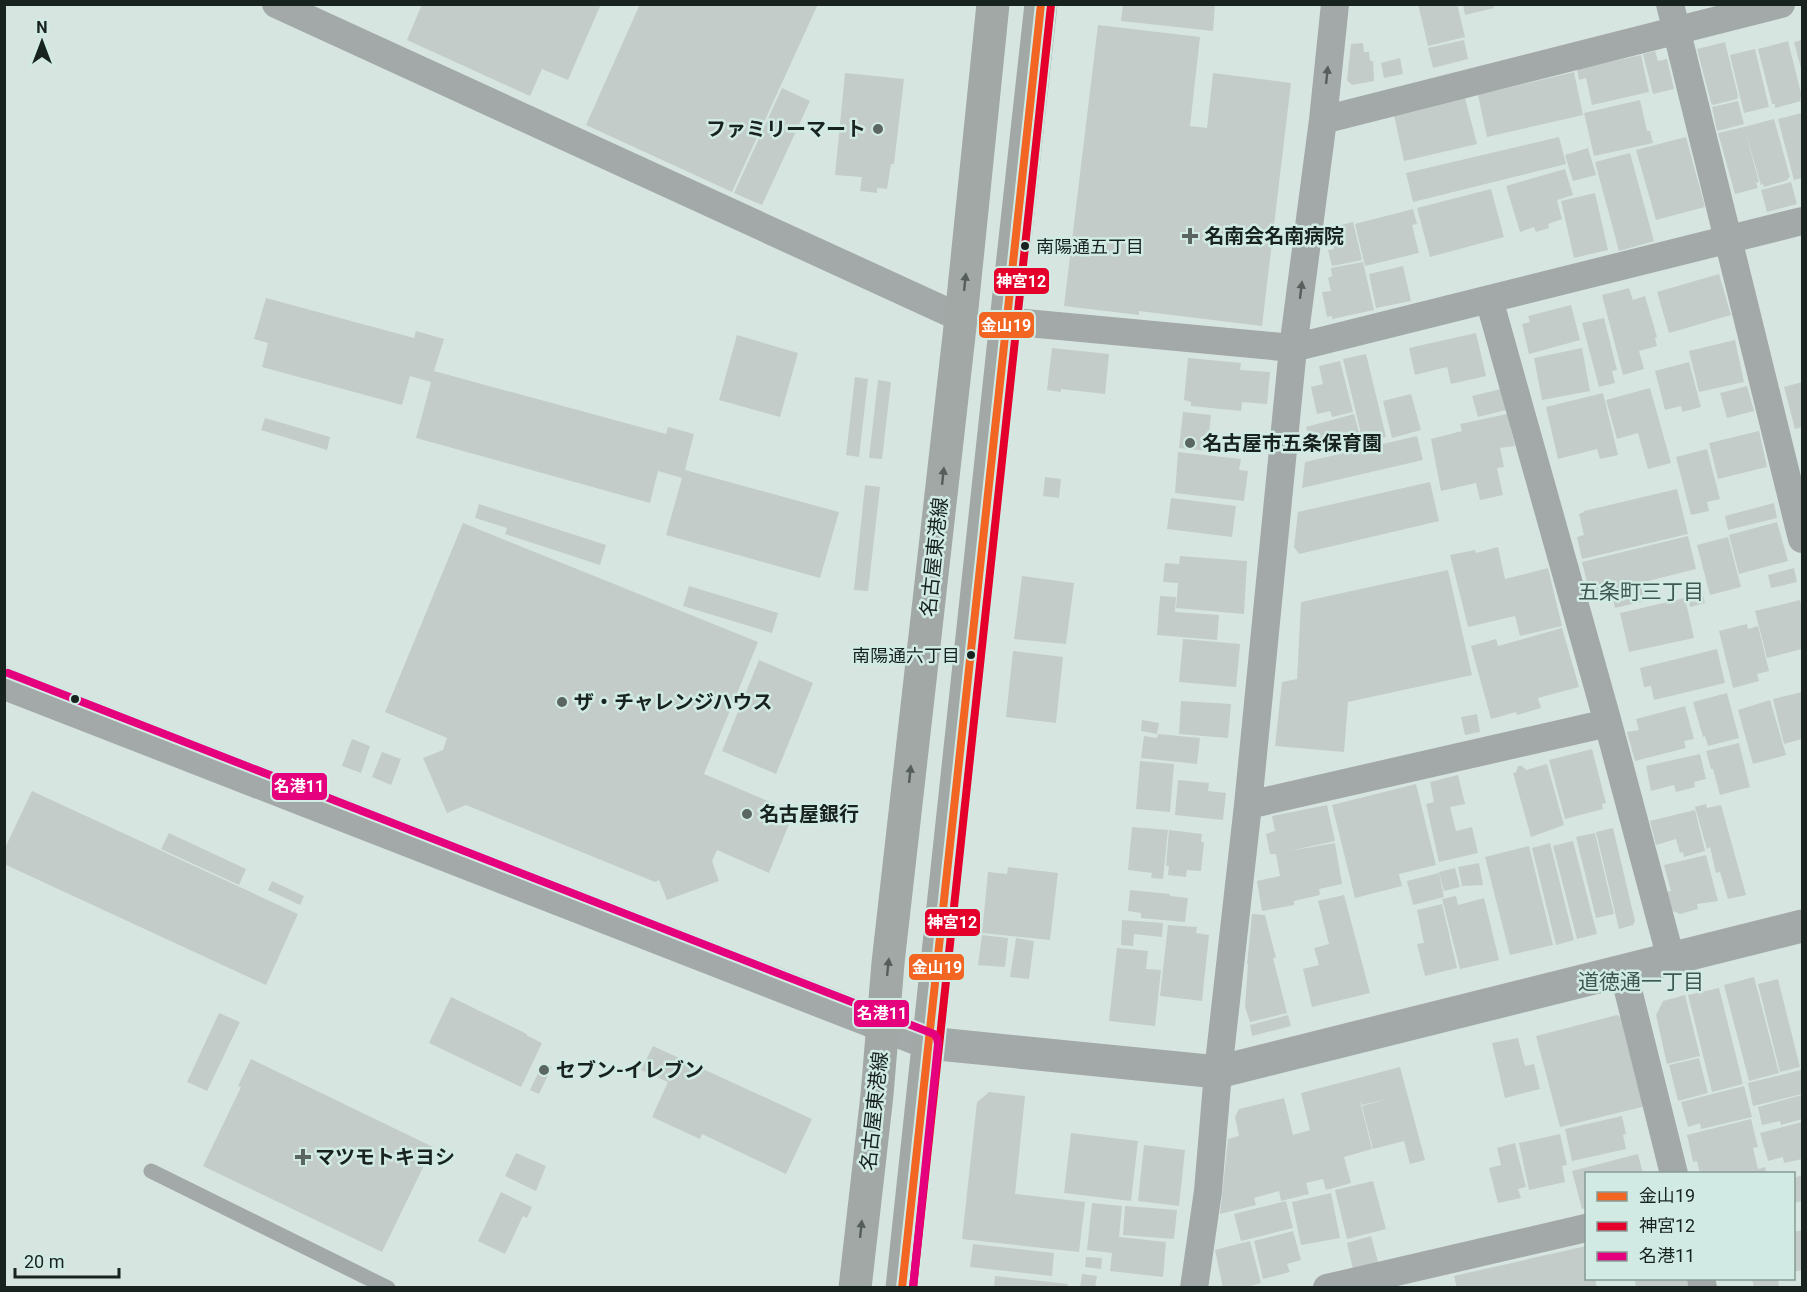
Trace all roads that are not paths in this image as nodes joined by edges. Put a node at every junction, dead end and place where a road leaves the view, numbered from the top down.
1 (276, 4) edge
2 (993, 4) edge
3 (1041, 4) edge
4 (1335, 4) edge
5 (1781, 4) edge
6 (1673, 18) edge
7 (1323, 120) junction
8 (1803, 221) edge
9 (1728, 240) junction
10 (1489, 299) junction
11 (961, 318) junction
12 (1005, 321) junction
13 (1293, 348) junction
14 (1791, 446) edge
15 (1803, 539) edge
16 (4, 683) edge
17 (1608, 723) junction
18 (1248, 804) junction
19 (1803, 926) edge
20 (1671, 959) junction
21 (1623, 970) junction
22 (882, 1026) junction
23 (928, 1043) junction
24 (1218, 1072) junction
25 (152, 1171) dead end
26 (1674, 1172) edge
27 (1585, 1228) edge
28 (387, 1287) edge
29 (855, 1287) edge
30 (902, 1287) edge
31 (1194, 1287) edge
32 (1327, 1287) edge

1 - 11 street
11 -> 2 main road, 名古屋東港線
3 - 12 main road
7 -> 4 street
5 - 6 street
6 - 7 street
6 - 9 street
13 -> 7 street
8 - 9 street
9 - 10 street
9 - 14 street
10 - 13 street
10 - 17 street
22 -> 11 main road, 名古屋東港線
12 - 13 street
12 - 23 main road
13 - 18 street
14 - 15 street
16 - 22 street
17 - 18 street
17 - 20 street
18 - 24 street
19 - 20 street
20 - 21 street
21 - 24 street
21 - 26 street
22 - 23 street
29 -> 22 main road, 名古屋東港線
23 - 24 street
23 - 30 main road
24 - 31 street
25 - 28 lane
27 - 32 street

